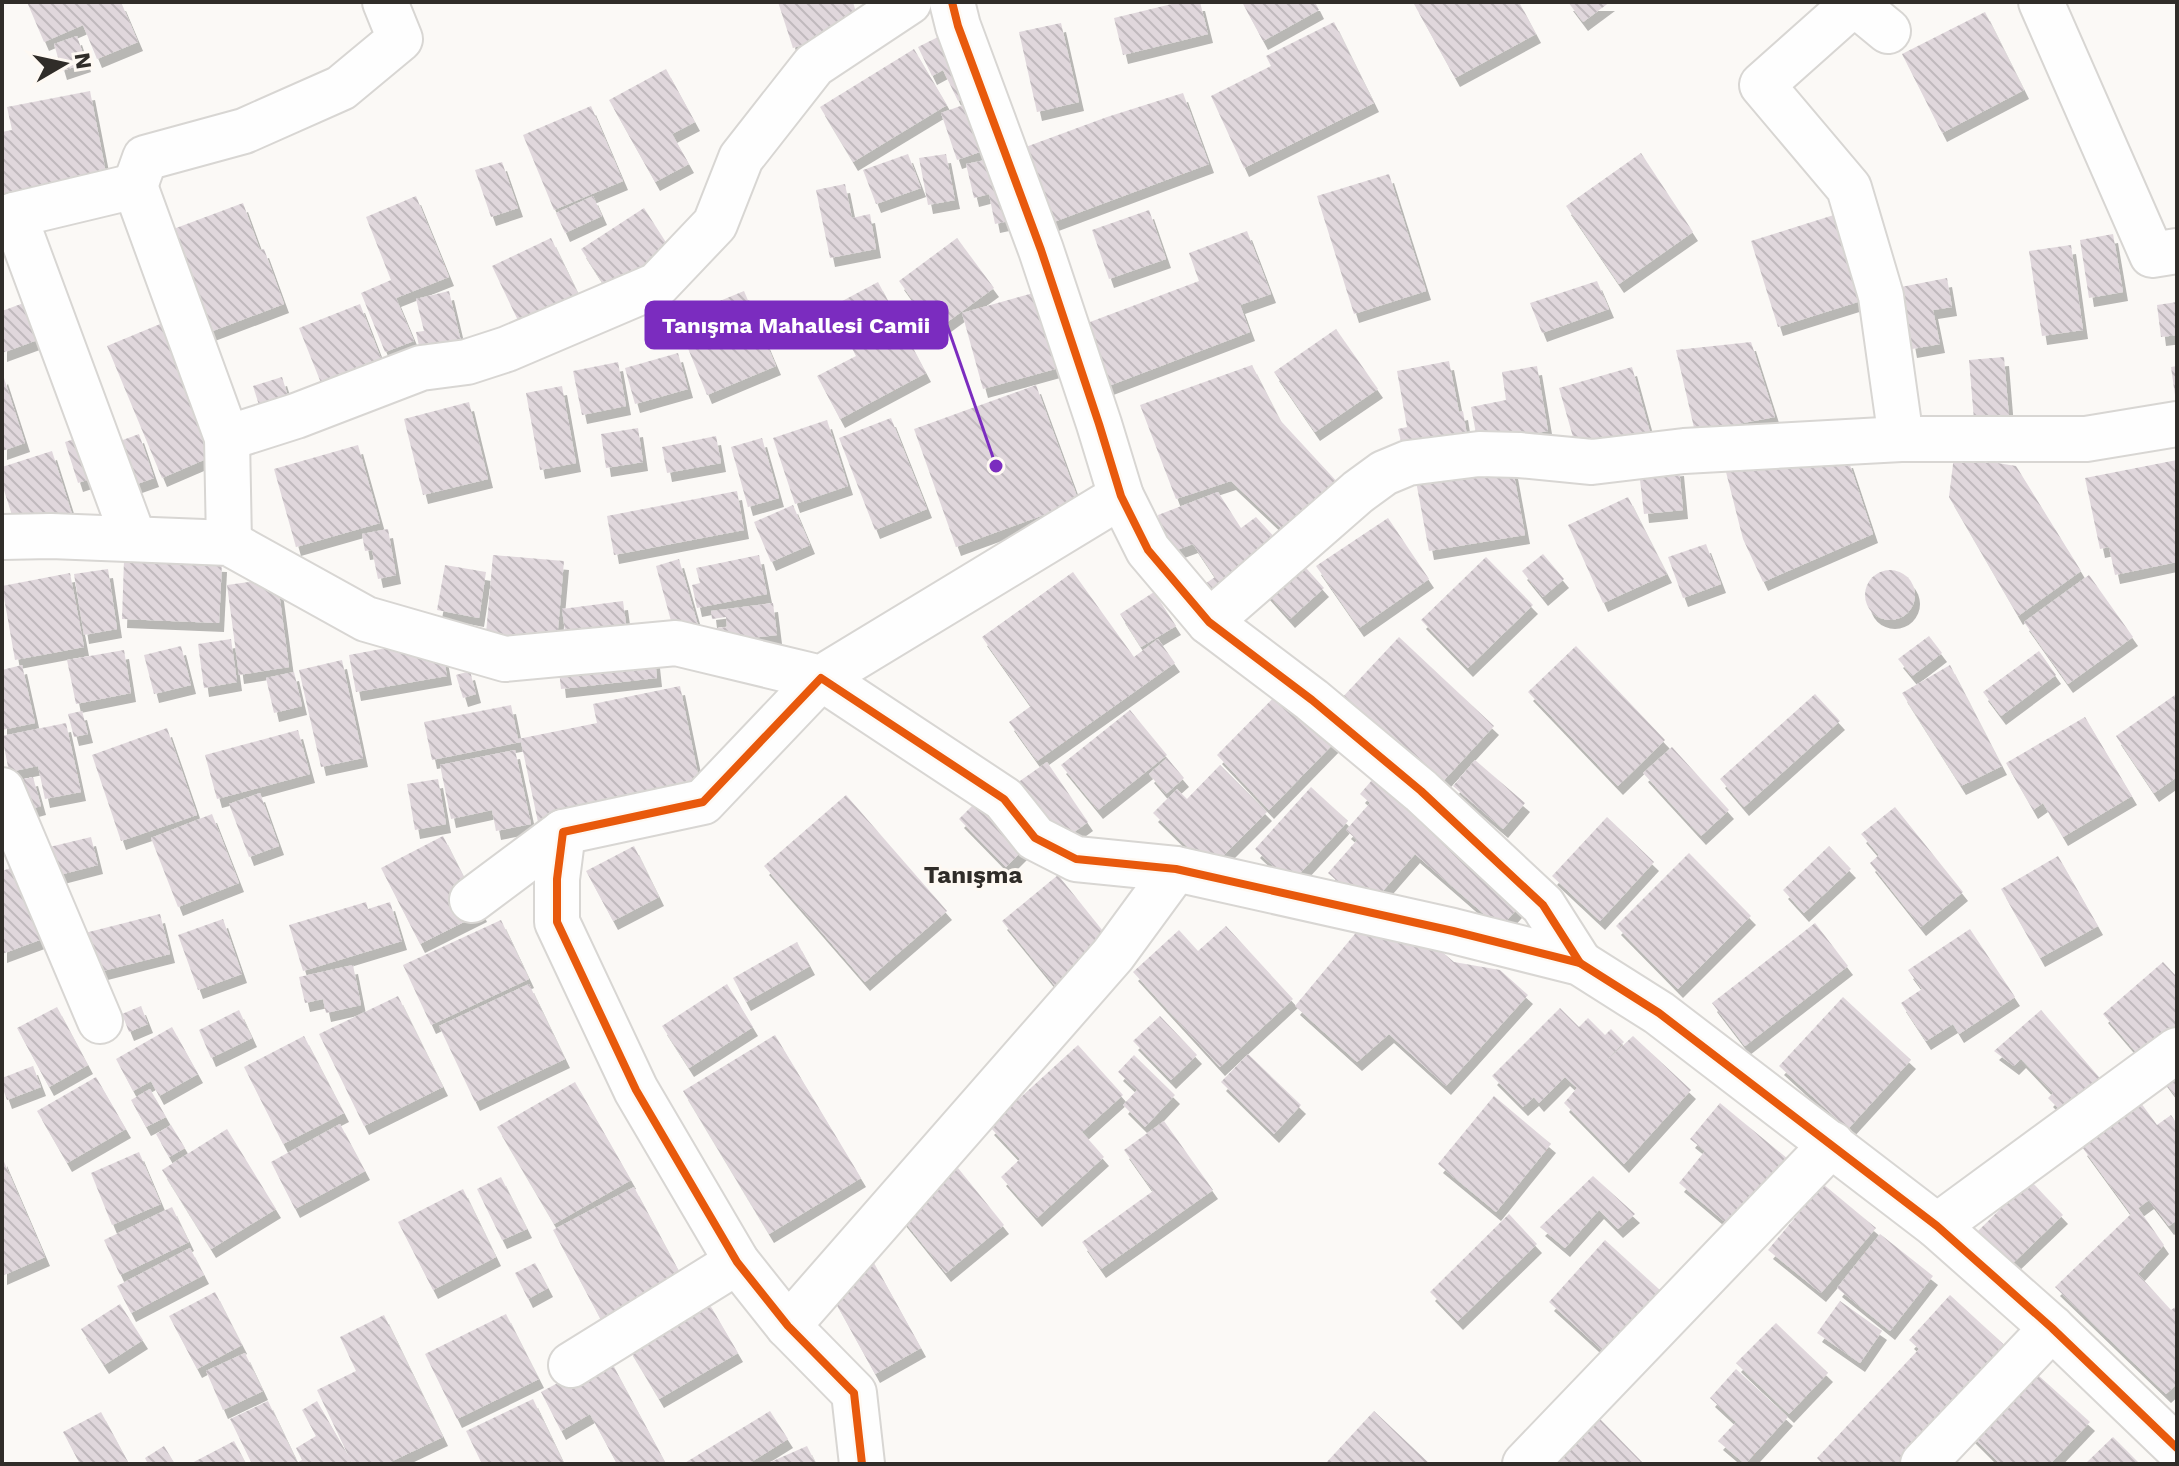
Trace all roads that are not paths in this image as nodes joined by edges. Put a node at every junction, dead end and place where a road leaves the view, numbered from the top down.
1 (385, 2) edge
2 (909, 2) edge
3 (952, 2) edge
4 (2041, 2) edge
5 (1888, 31) dead end
6 (135, 186) junction
7 (8, 217) edge
8 (2177, 251) edge
9 (2177, 424) edge
10 (227, 438) junction
11 (1901, 439) junction
12 (1121, 496) junction
13 (2, 537) edge
14 (134, 539) junction
15 (229, 543) junction
16 (1209, 622) junction
17 (821, 678) junction
18 (2, 790) edge
19 (563, 832) junction
20 (1176, 869) junction
21 (472, 900) dead end
22 (1580, 963) junction
23 (100, 1021) dead end
24 (2177, 1050) edge
25 (1832, 1144) junction
26 (1937, 1226) junction
27 (737, 1262) junction
28 (788, 1326) junction
29 (2052, 1328) junction
30 (571, 1365) dead end
31 (2168, 1424) edge
32 (862, 1464) edge
33 (1525, 1464) edge
34 (1923, 1464) edge

1 - 6 street
2 - 10 street
3 - 12 street
4 - 8 street
5 - 11 street
6 - 7 street
6 - 10 street
7 - 14 street
9 - 11 street
10 - 15 street
11 - 16 street
12 - 16 street
12 - 17 street
13 - 14 street
14 - 15 street
15 - 17 street
16 - 22 street
17 - 19 street
17 - 20 street
18 - 23 street
19 - 21 street
19 - 27 street
20 - 22 street
20 - 28 street
22 - 25 street
24 - 26 street
25 - 26 street
25 - 33 street
26 - 29 street
27 - 28 street
27 - 30 street
28 - 32 street
29 - 31 street
29 - 34 street

